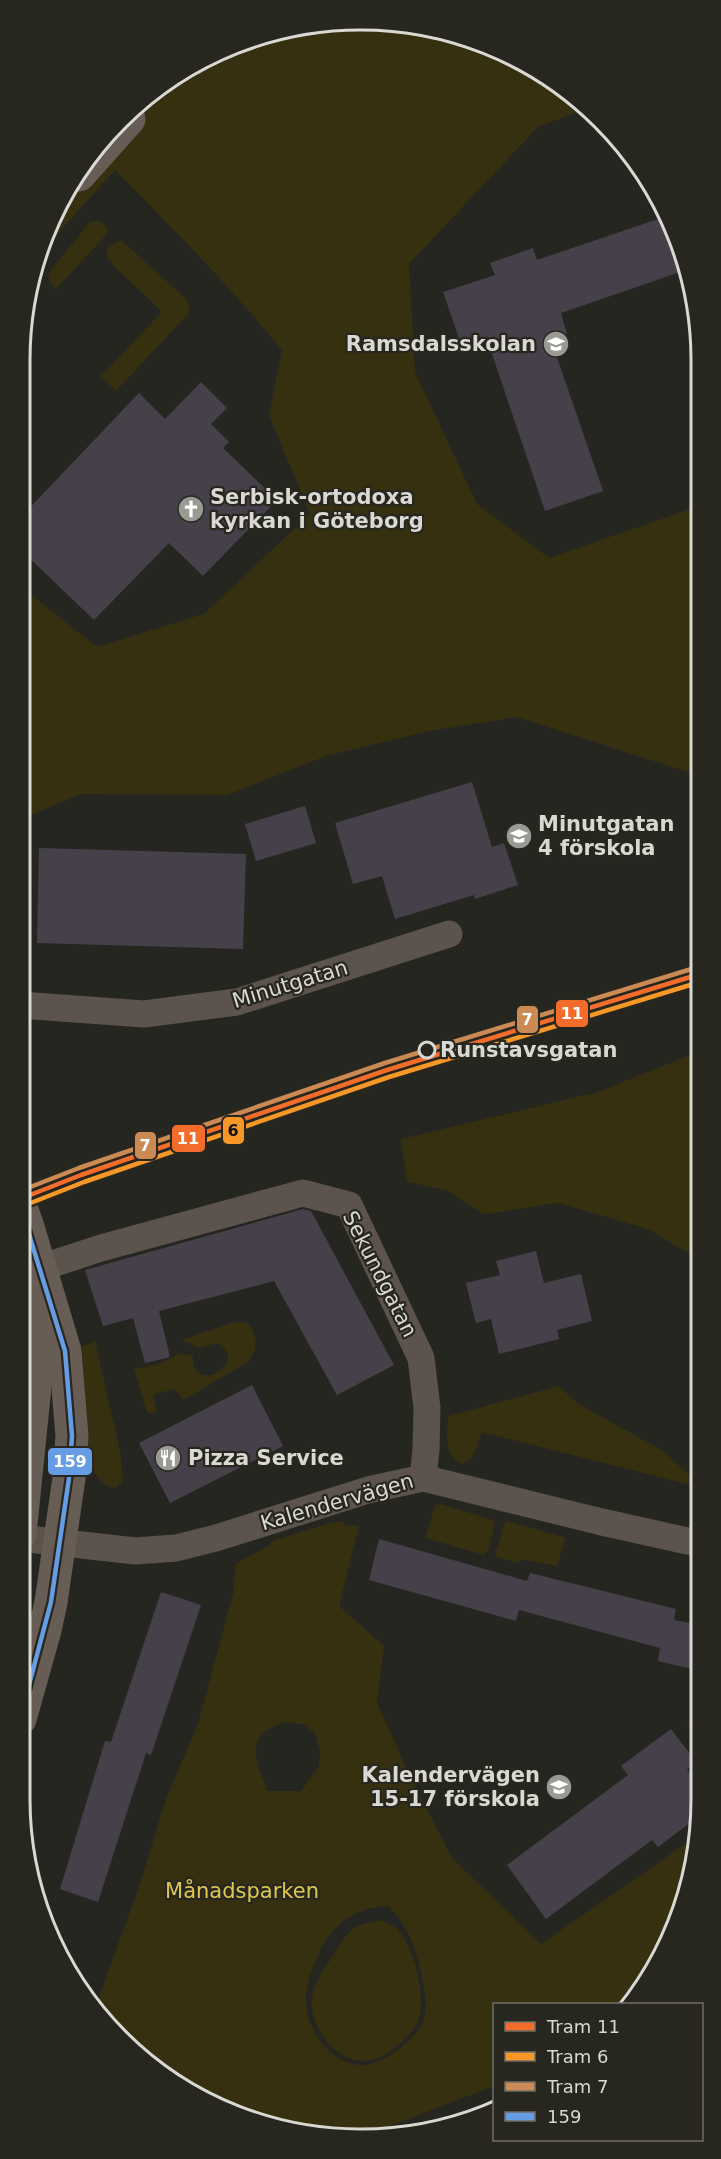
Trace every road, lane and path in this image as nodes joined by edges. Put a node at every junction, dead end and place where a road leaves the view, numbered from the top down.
1 (448, 934) dead end
2 (30, 1006) edge
3 (30, 1237) edge
4 (40, 1269) junction
5 (423, 1478) junction
6 (35, 1538) edge
7 (691, 1543) edge
8 (30, 1683) edge

1 - 2 street, Minutgatan
3 - 4 street
4 - 5 street, Sekundgatan
4 - 6 street
4 - 6 street
5 - 6 street, Kalendervägen
5 - 7 street, Kalendervägen
6 - 8 street

